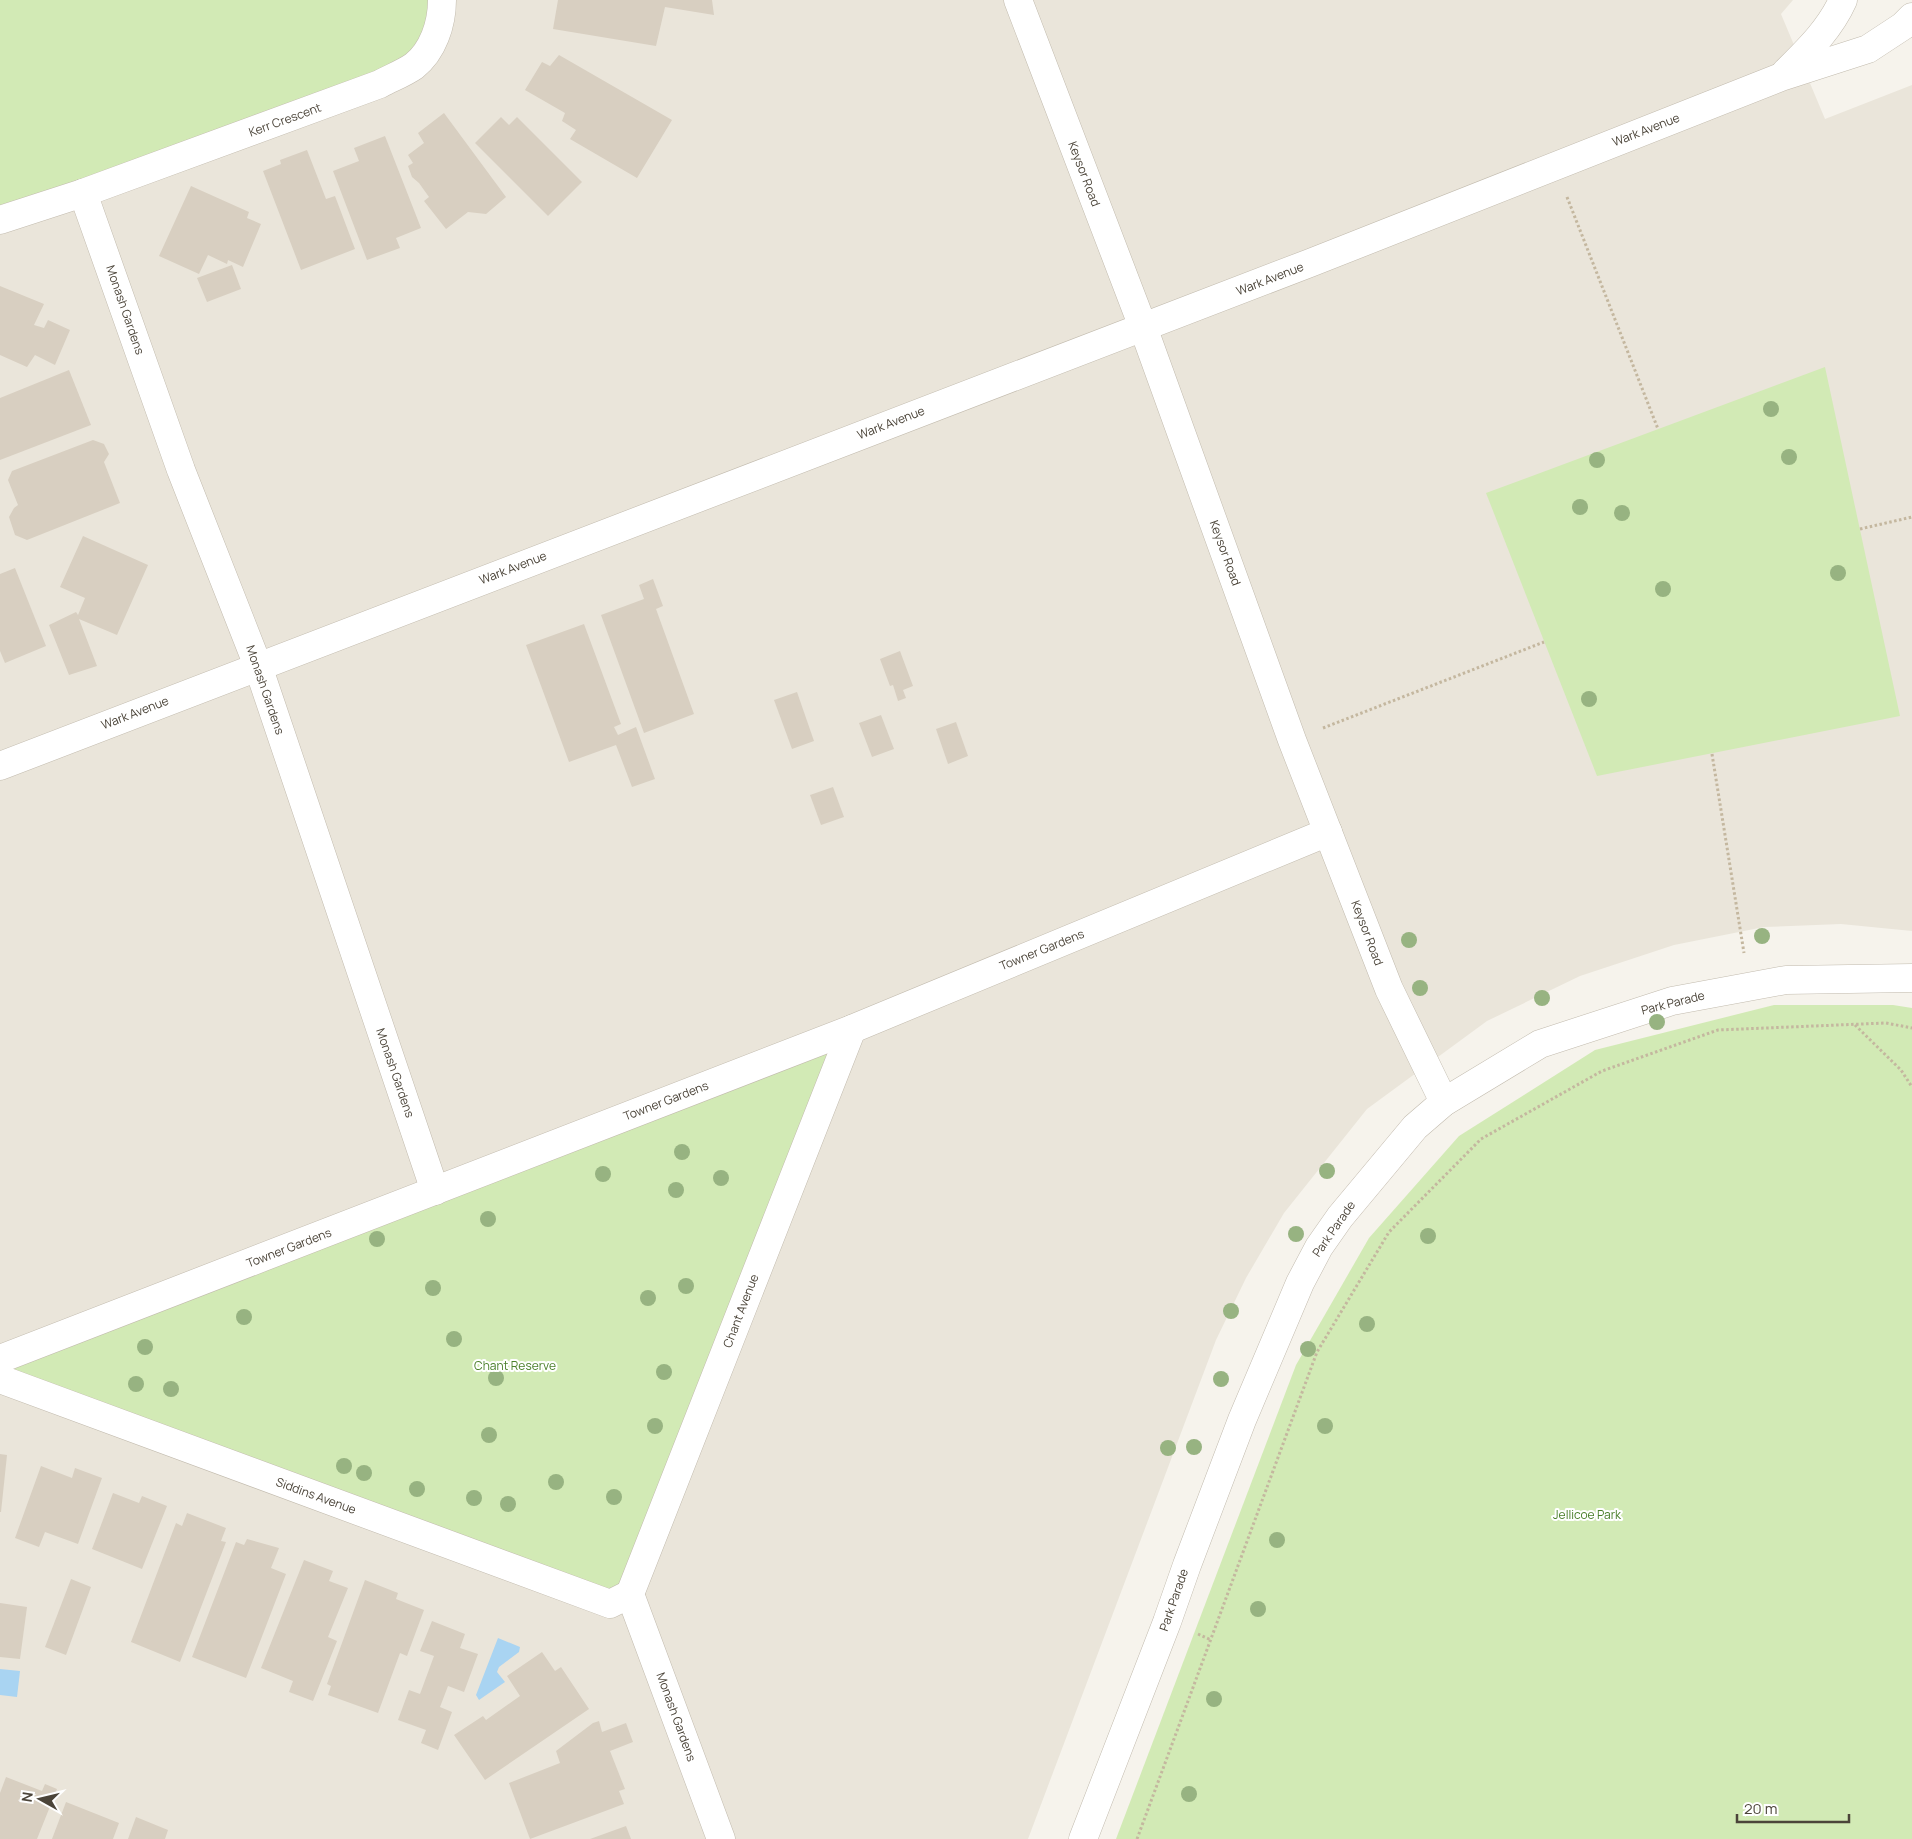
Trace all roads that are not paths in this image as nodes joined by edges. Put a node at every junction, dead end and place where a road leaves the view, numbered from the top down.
1 (442, 0) edge
2 (1018, 0) edge
3 (1843, 0) edge
4 (1912, 17) edge
5 (1781, 77) junction
6 (83, 193) junction
7 (0, 220) edge
8 (1144, 327) junction
9 (258, 666) junction
10 (0, 766) edge
11 (1328, 832) junction
12 (1912, 978) edge
13 (852, 1029) junction
14 (1444, 1102) junction
15 (435, 1191) junction
16 (0, 1359) edge
17 (0, 1379) edge
18 (630, 1594) junction
19 (721, 1839) edge
20 (1082, 1839) edge

1 - 6 street, Kerr Crescent
2 - 8 street, Keysor Road
3 - 5 street, Wark Avenue
4 - 5 street, Wark Avenue
5 - 8 street, Wark Avenue
6 - 7 street, Kerr Crescent
6 - 9 street, Monash Gardens
8 - 9 street, Wark Avenue
8 - 11 street, Keysor Road
9 - 10 street, Wark Avenue
9 - 15 street, Monash Gardens
11 - 13 street, Towner Gardens
11 - 14 street, Keysor Road
12 - 14 street, Park Parade
13 - 15 street, Towner Gardens
13 - 18 street, Chant Avenue
14 - 20 street, Park Parade
15 - 16 street, Towner Gardens
17 - 18 street, Siddins Avenue
18 - 19 street, Monash Gardens

